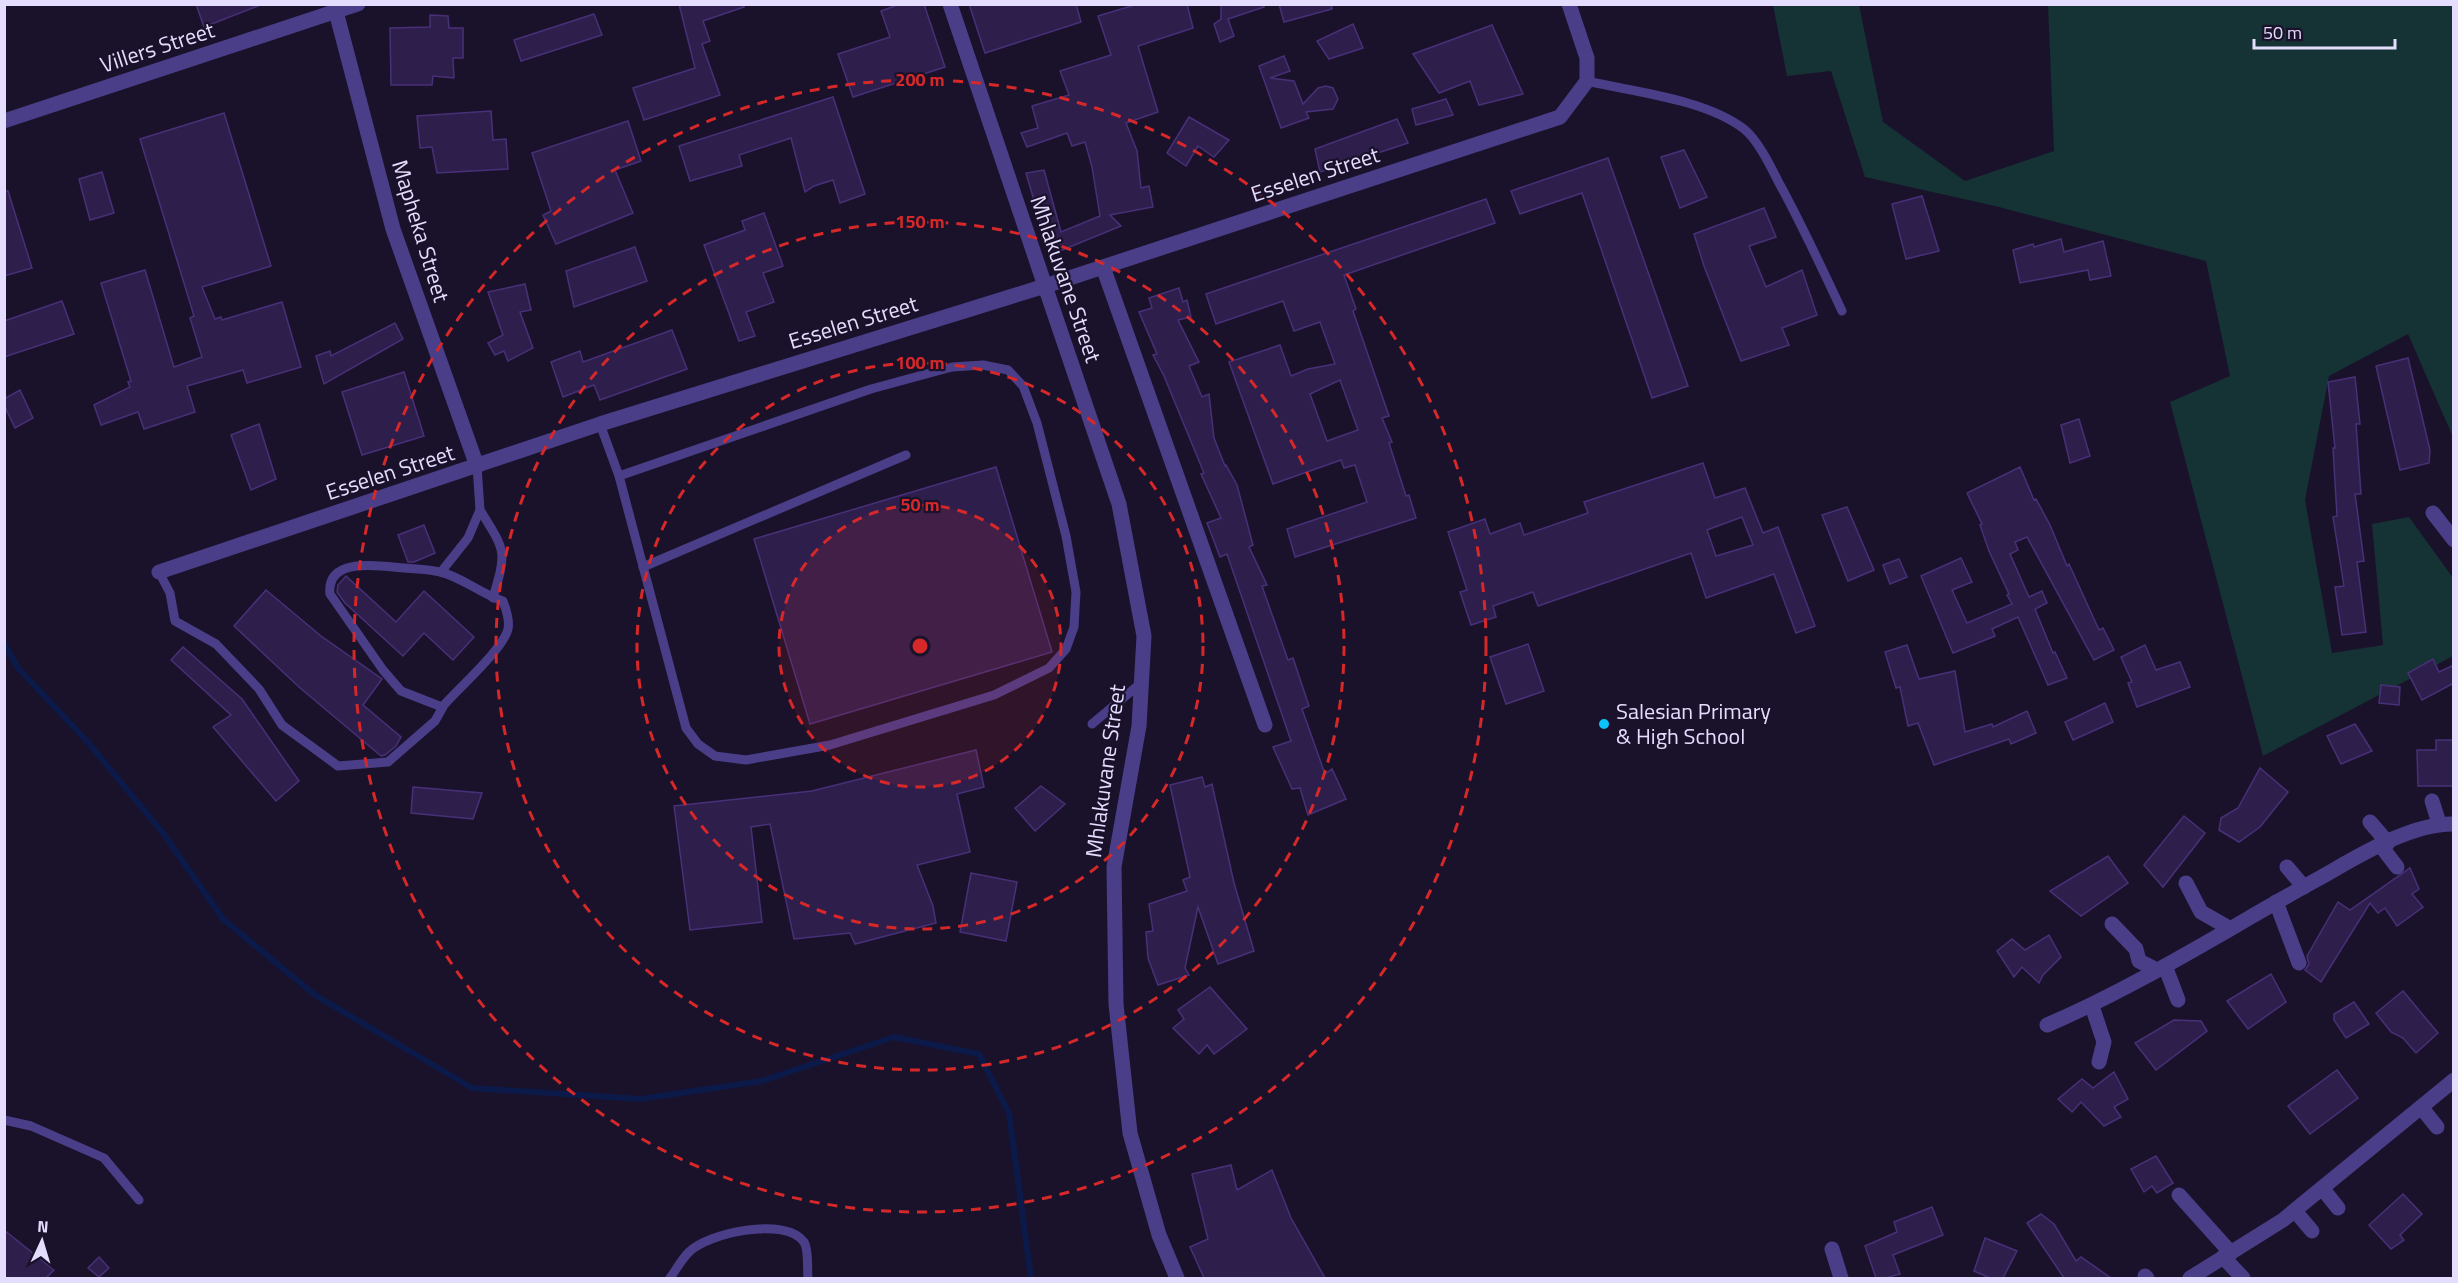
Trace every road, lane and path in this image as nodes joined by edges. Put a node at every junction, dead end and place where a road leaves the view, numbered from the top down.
1 (358, 4) edge
2 (950, 4) edge
3 (1569, 4) edge
4 (335, 8) edge
5 (1587, 81) junction
6 (4, 121) edge
7 (1103, 267) junction
8 (1045, 286) junction
9 (1842, 311) dead end
10 (600, 424) junction
11 (906, 455) dead end
12 (477, 466) junction
13 (619, 476) junction
14 (480, 510) junction
15 (2433, 513) dead end
16 (2454, 540) edge
17 (643, 567) junction
18 (159, 572) joint
19 (441, 572) junction
20 (493, 598) junction
21 (1141, 683) junction
22 (444, 705) junction
23 (1092, 724) dead end
24 (1265, 725) dead end
25 (2432, 801) dead end
26 (2370, 822) dead end
27 (2446, 824) edge
28 (2384, 844) junction
29 (2287, 867) dead end
30 (2397, 867) dead end
31 (2186, 883) dead end
32 (2304, 887) junction
33 (2276, 902) junction
34 (2112, 924) dead end
35 (2229, 928) junction
36 (2298, 963) dead end
37 (2161, 968) junction
38 (2178, 1000) dead end
39 (2092, 1006) junction
40 (2047, 1025) dead end
41 (2099, 1062) dead end
42 (2454, 1080) edge
43 (2421, 1107) junction
44 (4, 1120) edge
45 (2438, 1127) dead end
46 (2322, 1188) junction
47 (2179, 1195) dead end
48 (139, 1200) dead end
49 (2338, 1208) dead end
50 (2295, 1211) junction
51 (2312, 1231) dead end
52 (1832, 1249) dead end
53 (2227, 1255) junction
54 (670, 1278) edge
55 (808, 1278) edge
56 (1177, 1278) edge
57 (1841, 1278) edge
58 (2190, 1278) edge
59 (2243, 1278) edge

1 - 4 street, Villers Street
2 - 8 street, Mhlakuvane Street
3 - 5 street
4 - 6 street, Villers Street
4 - 12 street, Mapheka Street
5 - 7 street, Esselen Street
5 - 9 lane
7 - 8 street, Esselen Street
7 - 24 street
8 - 10 street, Esselen Street
8 - 21 street, Mhlakuvane Street
10 - 12 street, Esselen Street
10 - 13 lane
11 - 17 lane
12 - 14 lane
12 - 18 street, Esselen Street
13 - 17 lane
13 - 17 lane
14 - 19 lane
14 - 20 lane
15 - 16 street
18 - 22 lane
19 - 20 lane
19 - 22 lane
20 - 22 lane
21 - 23 lane
21 - 56 street, Mhlakuvane Street
25 - 27 street
26 - 28 street
27 - 28 street
28 - 30 street
28 - 32 street
29 - 32 street
31 - 35 street
32 - 33 street
33 - 35 street
33 - 36 street
34 - 37 street
35 - 37 street
37 - 38 street
37 - 39 street
39 - 40 street
39 - 41 street
42 - 43 street
43 - 45 street
43 - 46 street
44 - 48 lane
46 - 49 street
46 - 50 street
47 - 53 street
50 - 51 street
50 - 53 street
52 - 57 street
53 - 58 street
53 - 59 street
54 - 55 lane

